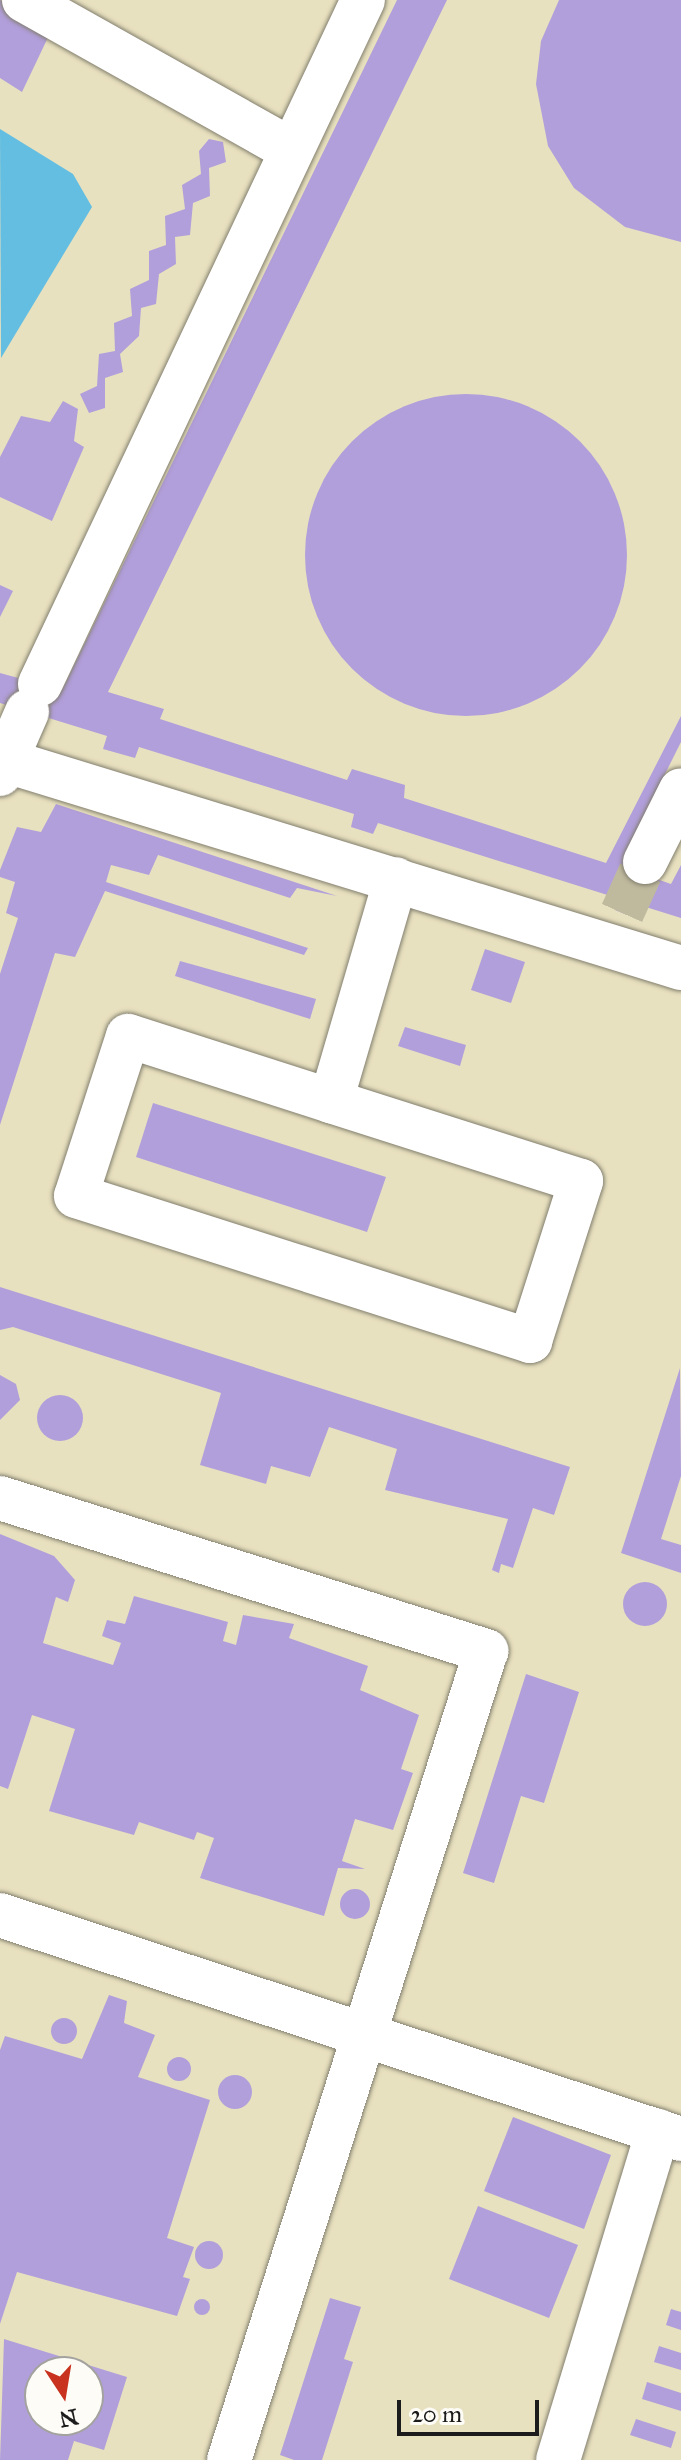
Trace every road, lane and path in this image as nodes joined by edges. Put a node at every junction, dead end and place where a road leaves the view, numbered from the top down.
1 (24, 0) edge
2 (363, 0) edge
3 (290, 149) junction
4 (1, 765) edge
5 (681, 790) edge
6 (645, 862) tunnel mouth
7 (396, 879) junction
8 (681, 968) edge
9 (331, 1101) junction
10 (0, 1498) edge
11 (0, 1915) edge
12 (364, 2034) junction
13 (670, 2135) edge
14 (229, 2460) edge
15 (558, 2460) edge

1 - 3 lane
2 - 3 lane
3 - 4 lane
4 - 7 lane
5 - 6 lane
7 - 8 lane
7 - 9 lane
9 - 9 lane
10 - 12 lane
11 - 12 lane
12 - 13 lane
12 - 14 lane
13 - 15 lane

